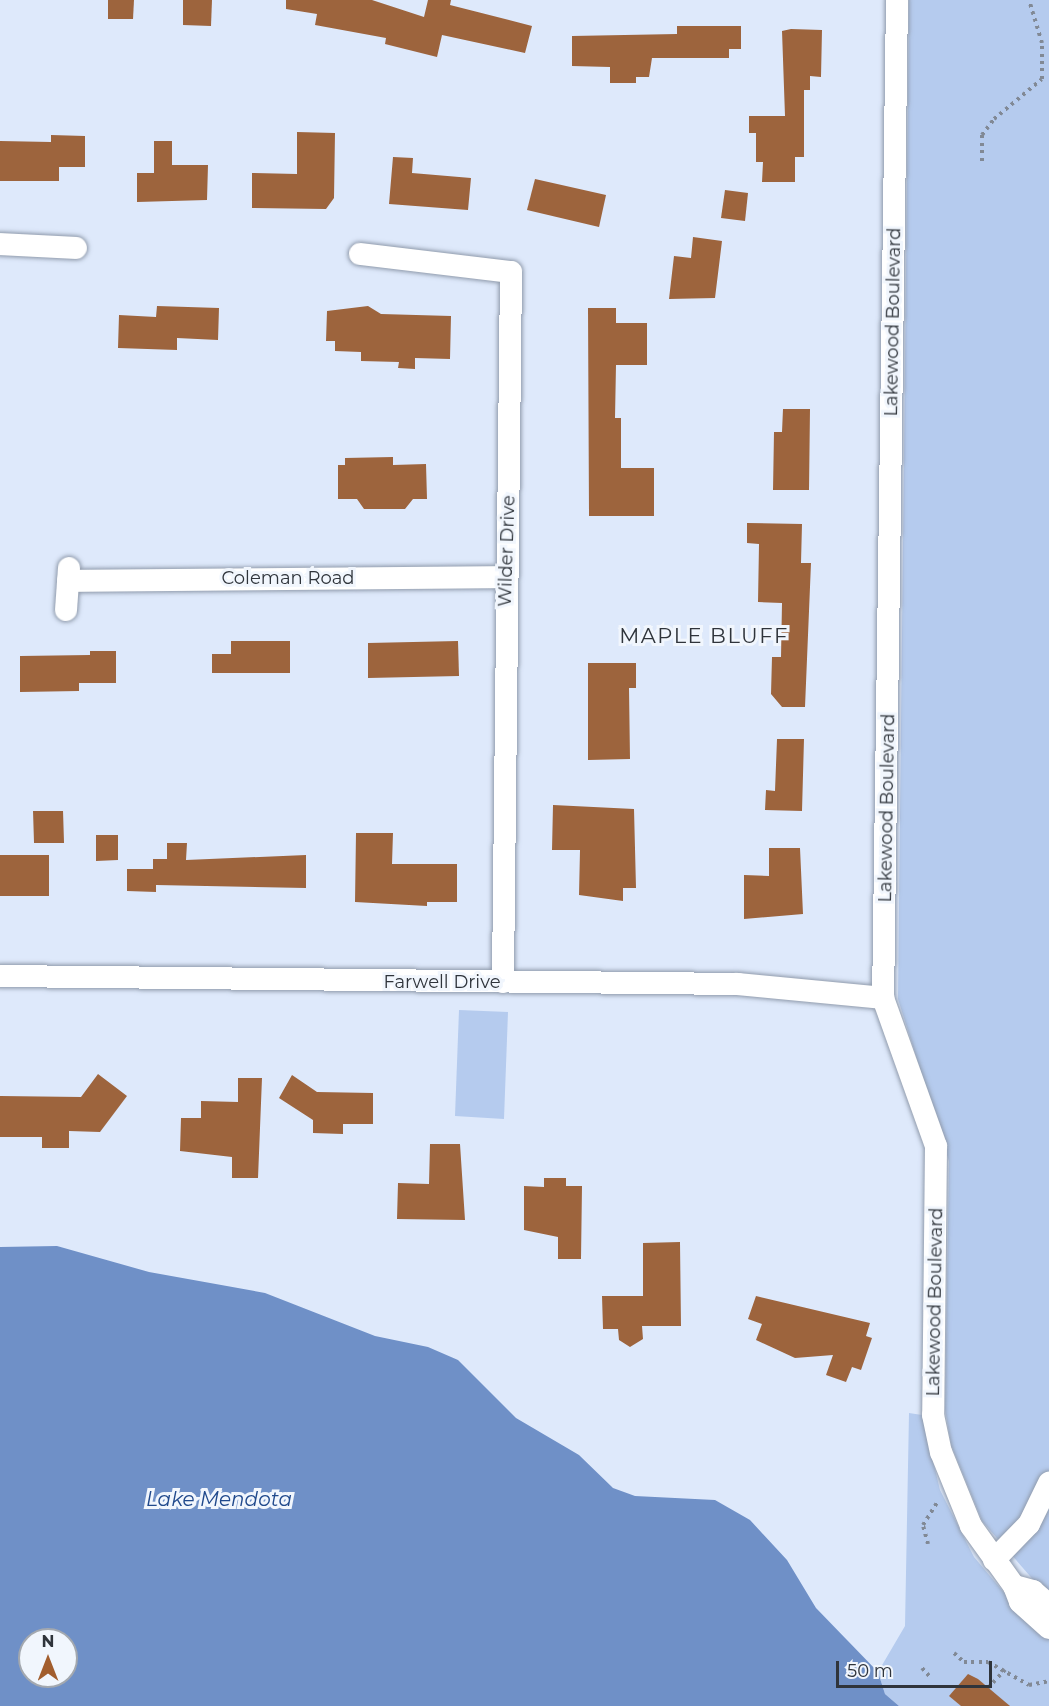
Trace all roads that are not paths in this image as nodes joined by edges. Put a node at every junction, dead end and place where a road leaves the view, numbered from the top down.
1 (897, 0) edge
2 (0, 243) edge
3 (76, 248) dead end
4 (360, 254) dead end
5 (507, 577) junction
6 (66, 610) dead end
7 (0, 976) edge
8 (503, 982) junction
9 (883, 998) junction
10 (1049, 1483) edge
11 (994, 1560) junction
12 (1014, 1586) junction
13 (1049, 1605) edge
14 (1049, 1628) edge

1 - 9 street, Lakewood Boulevard
2 - 3 street
4 - 5 street, Wilder Drive
5 - 6 street, Coleman Road
5 - 8 street, Wilder Drive
7 - 8 street, Farwell Drive
8 - 9 street, Farwell Drive
9 - 11 street, Lakewood Boulevard
10 - 11 street
11 - 12 street, Lakewood Boulevard
12 - 13 street, Lakewood Boulevard
12 - 14 street, Lakewood Boulevard

